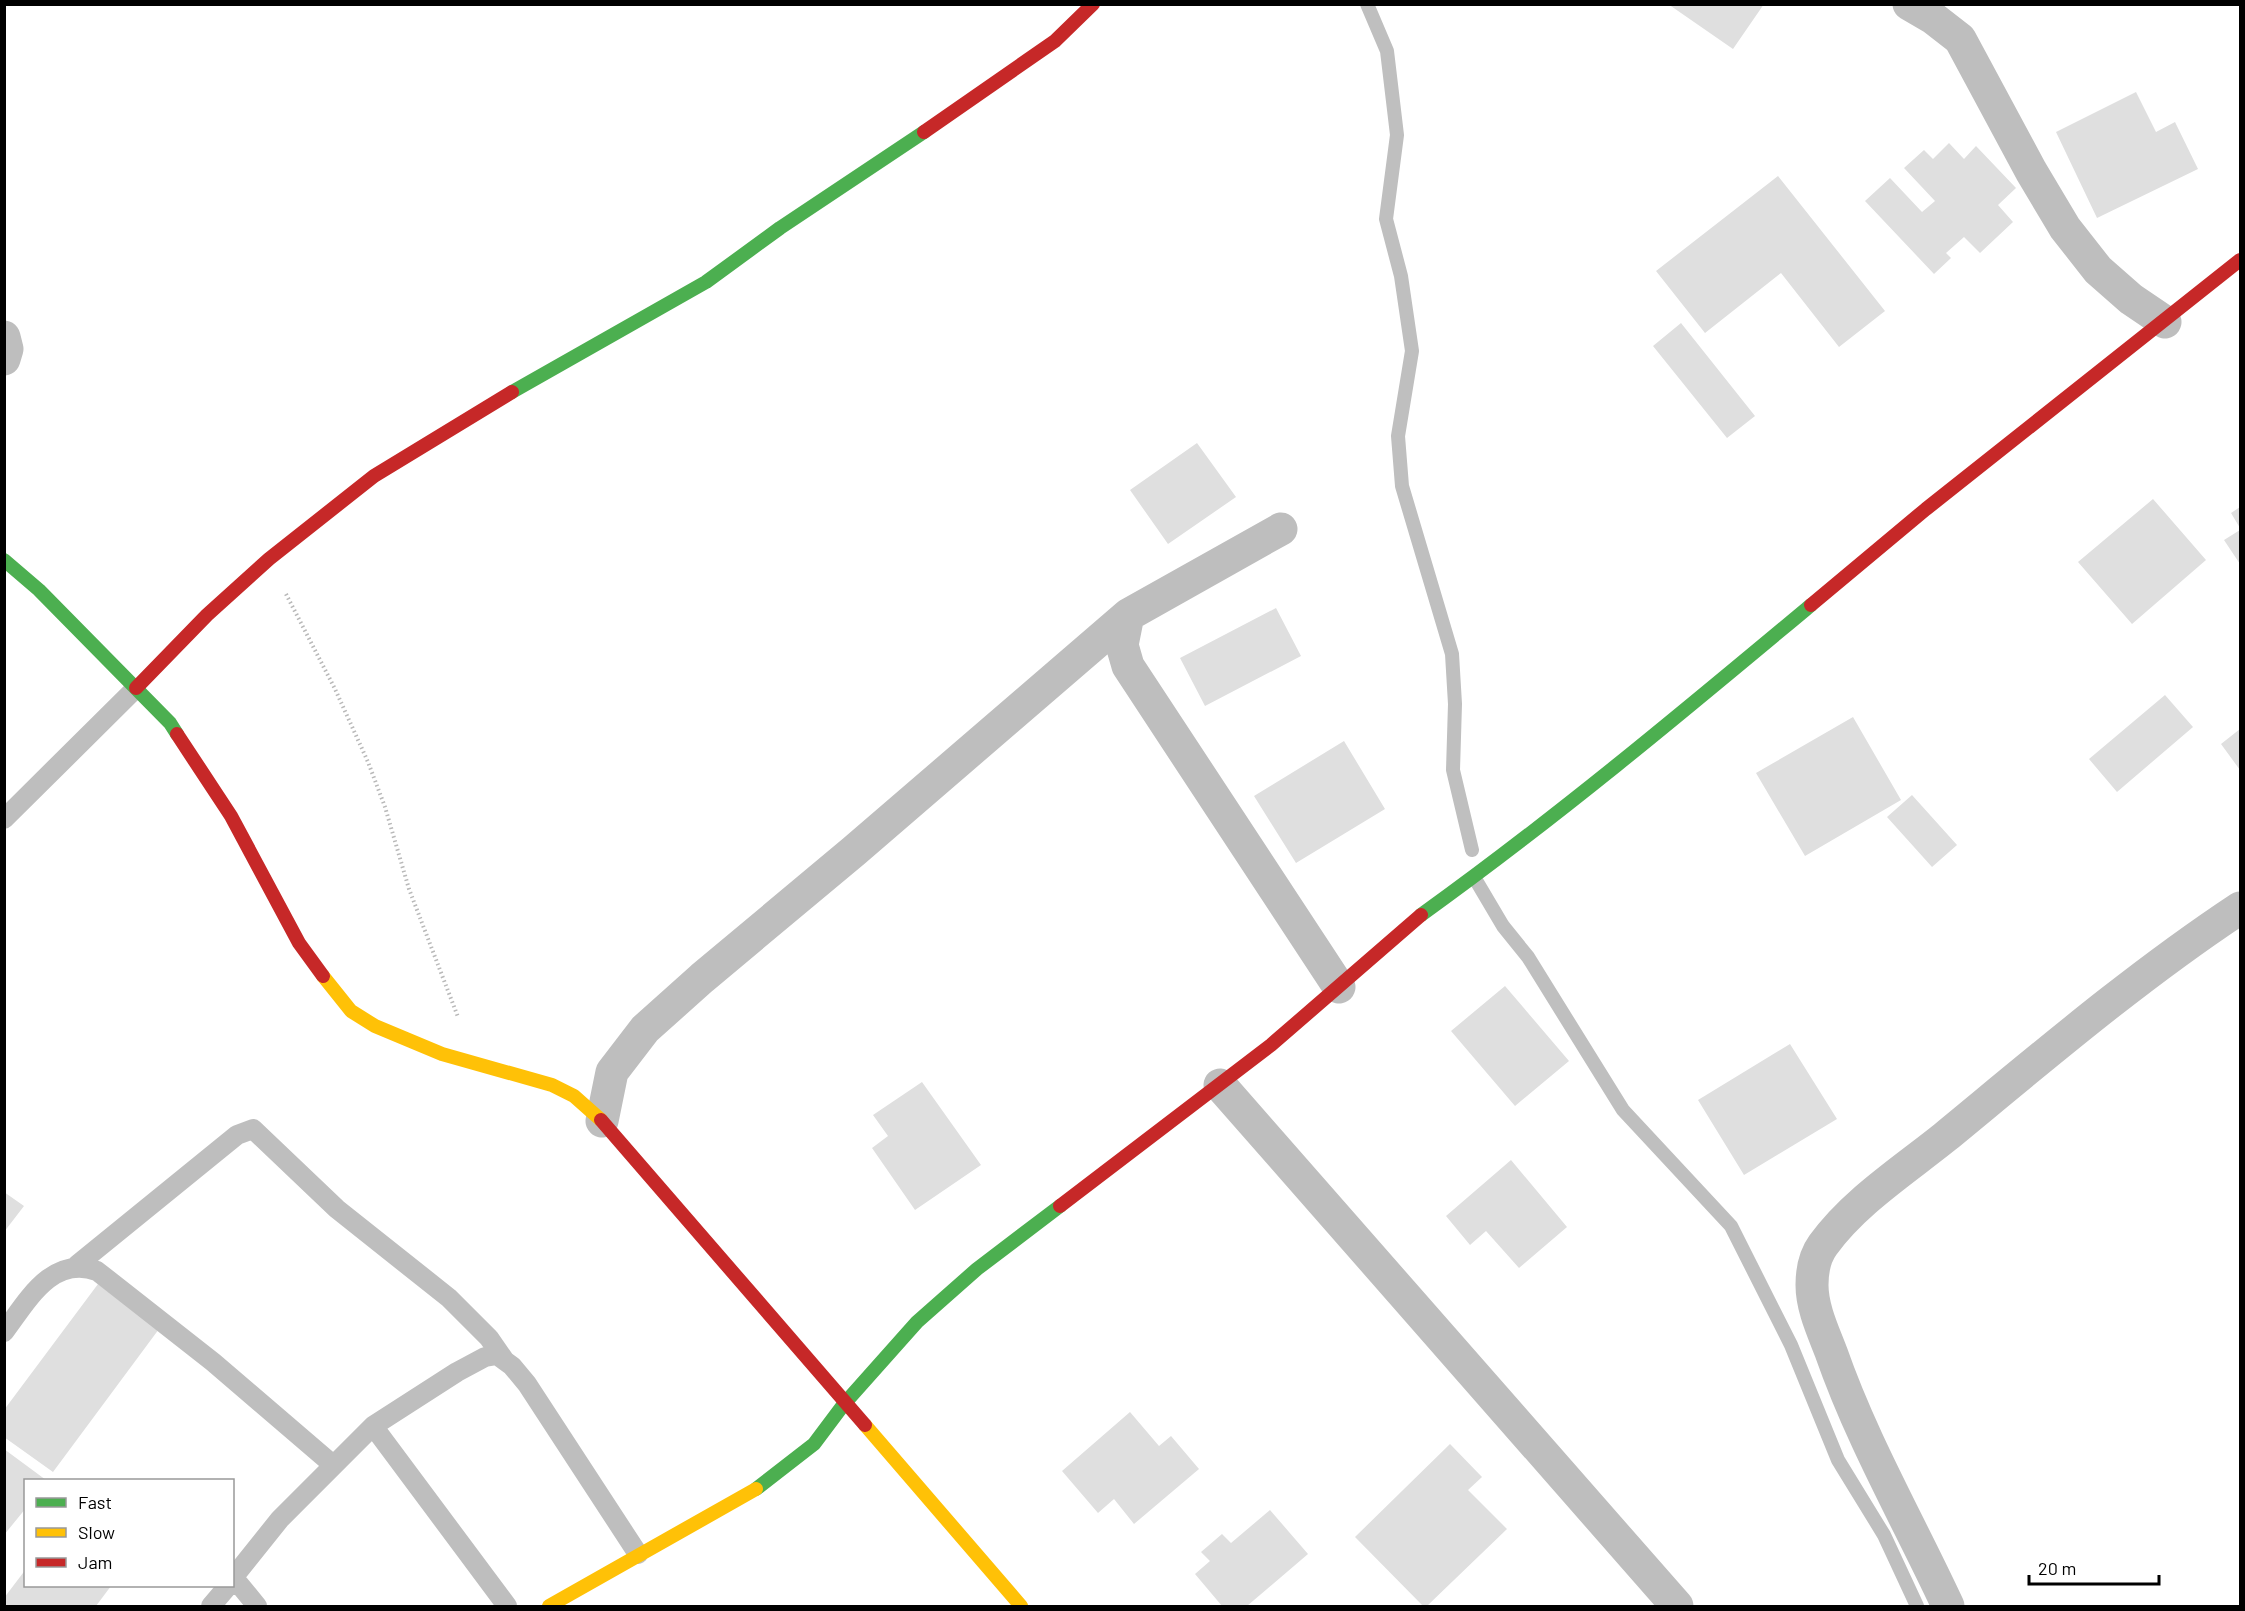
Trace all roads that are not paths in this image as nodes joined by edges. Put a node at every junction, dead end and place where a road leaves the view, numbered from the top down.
1 (1093, 4) edge
2 (1909, 4) edge
3 (2241, 260) edge
4 (2165, 322) junction
5 (4, 337) edge
6 (4, 359) edge
7 (1281, 529) dead end
8 (4, 560) edge
9 (1128, 615) junction
10 (136, 688) junction
11 (4, 819) edge
12 (2241, 908) edge
13 (1339, 987) junction
14 (1220, 1085) junction
15 (602, 1121) junction
16 (77, 1265) junction
17 (4, 1332) edge
18 (506, 1361) junction
19 (844, 1404) junction
20 (373, 1426) junction
21 (332, 1464) junction
22 (638, 1554) junction
23 (234, 1577) edge
24 (234, 1584) edge
25 (226, 1587) edge
26 (211, 1606) edge
27 (257, 1606) edge
28 (507, 1606) edge
29 (549, 1606) edge
30 (1021, 1606) edge
31 (1677, 1606) edge
32 (1948, 1606) edge

1 - 10 street
2 - 4 street
3 - 4 street
4 - 13 street
5 - 6 street
7 - 9 street
8 - 10 street
9 - 13 street
9 - 15 street
10 - 11 lane
10 - 15 street
12 - 32 street
13 - 14 street
14 - 19 street
14 - 31 street
15 - 19 street
16 - 17 lane
16 - 18 lane
16 - 21 lane
18 - 20 lane
18 - 22 lane
19 - 22 street
19 - 30 street
20 - 21 lane
20 - 28 lane
21 - 23 lane
22 - 29 street
24 - 27 lane
25 - 26 lane

